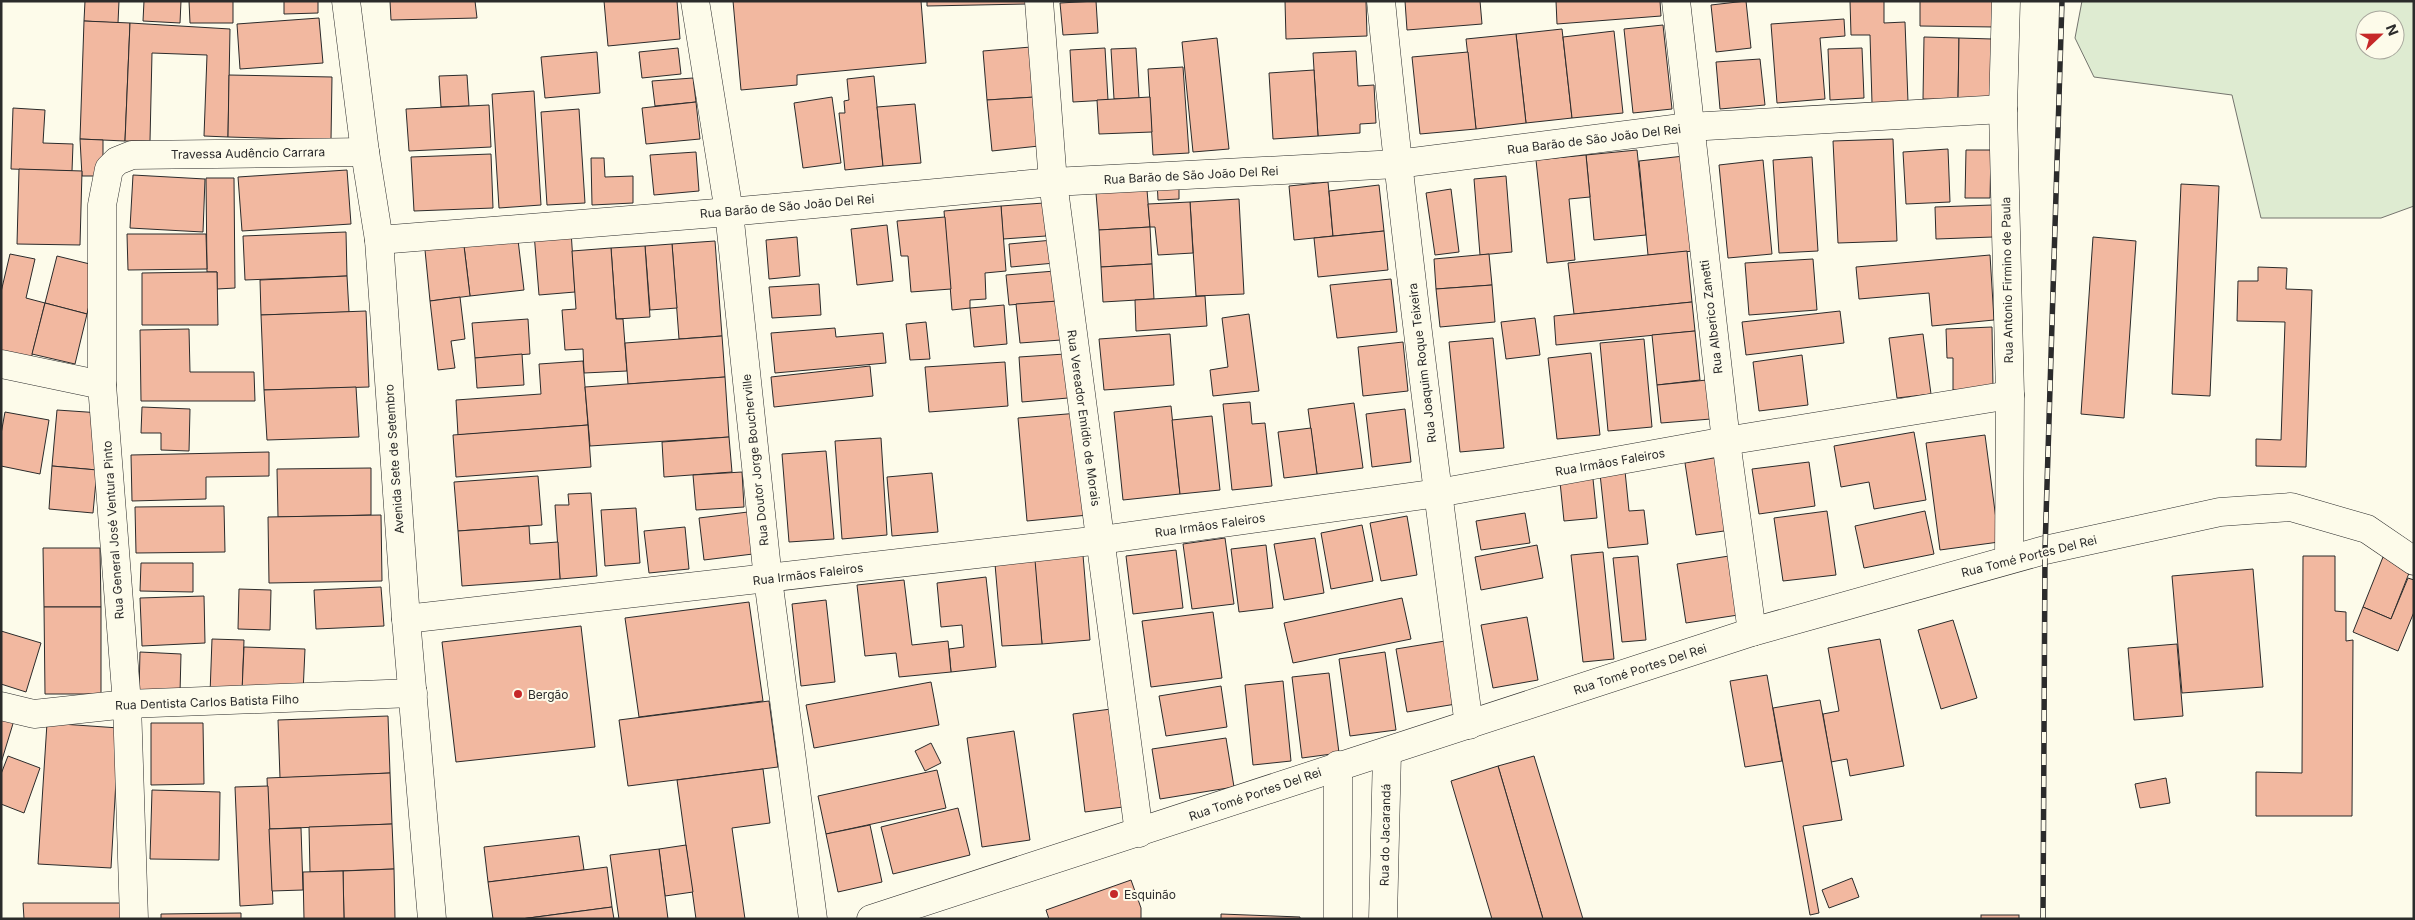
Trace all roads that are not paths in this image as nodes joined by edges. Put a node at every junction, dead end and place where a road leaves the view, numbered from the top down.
1 (346, 1) edge
2 (696, 1) edge
3 (1039, 1) edge
4 (1381, 1) edge
5 (1676, 1) edge
6 (2006, 1) edge
7 (2003, 109) junction
8 (1689, 127) junction
9 (365, 152) junction
10 (132, 155) joint
11 (1398, 164) junction
12 (1053, 182) junction
13 (729, 212) junction
14 (379, 240) junction
15 (1, 364) edge
16 (102, 385) junction
17 (2010, 395) junction
18 (1726, 441) junction
19 (1438, 493) junction
20 (1101, 540) junction
21 (2009, 559) junction
22 (2414, 561) edge
23 (768, 579) junction
24 (406, 619) junction
25 (1752, 632) junction
26 (413, 693) junction
27 (126, 704) junction
28 (1, 706) edge
29 (1469, 725) junction
30 (1387, 752) junction
31 (1338, 766) junction
32 (1139, 833) junction
33 (134, 919) edge
34 (432, 919) edge
35 (813, 919) edge
36 (871, 919) edge
37 (1338, 919) edge
38 (1383, 919) edge

1 - 9 street, Avenida Sete de Setembro
2 - 13 street, Rua Doutor Jorge Boucherville
3 - 12 street, Rua Vereador Emídio de Morais
4 - 11 street, Rua Joaquim Roque Teixeira
5 - 8 street, Rua Alberico Zanetti
6 - 7 street, Rua Antonio Firmino de Paula
7 - 8 street, Rua Barão de São João Del Rei
7 - 17 street, Rua Antonio Firmino de Paula
8 - 11 street, Rua Barão de São João Del Rei
8 - 18 street, Rua Alberico Zanetti
9 - 10 street, Travessa Audêncio Carrara
9 - 14 street, Avenida Sete de Setembro
10 - 16 street, Rua General José Ventura Pinto
11 - 12 street, Rua Barão de São João Del Rei
11 - 19 street, Rua Joaquim Roque Teixeira
12 - 13 street, Rua Barão de São João Del Rei
12 - 20 street, Rua Vereador Emídio de Morais
13 - 14 street, Rua Barão de São João Del Rei
13 - 23 street, Rua Doutor Jorge Boucherville
14 - 24 street, Avenida Sete de Setembro
15 - 16 street
16 - 27 street, Rua General José Ventura Pinto
17 - 18 street, Rua Irmãos Faleiros
17 - 21 street, Rua Antonio Firmino de Paula
18 - 19 street, Rua Irmãos Faleiros
18 - 25 street, Rua Alberico Zanetti
19 - 20 street, Rua Irmãos Faleiros
19 - 29 street, Rua Joaquim Roque Teixeira
20 - 23 street, Rua Irmãos Faleiros
20 - 32 street, Rua Vereador Emídio de Morais
21 - 22 street, Rua Tomé Portes Del Rei
21 - 25 street, Rua Tomé Portes Del Rei
23 - 24 street, Rua Irmãos Faleiros
23 - 35 street, Rua Doutor Jorge Boucherville
24 - 26 street, Avenida Sete de Setembro
25 - 29 street, Rua Tomé Portes Del Rei
26 - 27 street, Rua Dentista Carlos Batista Filho
26 - 34 street, Avenida Sete de Setembro
27 - 28 street, Rua Dentista Carlos Batista Filho
27 - 33 street, Rua General José Ventura Pinto
29 - 30 street, Rua Tomé Portes Del Rei
30 - 31 street, Rua Tomé Portes Del Rei
30 - 38 street, Rua do Jacarandá
31 - 32 street, Rua Tomé Portes Del Rei
31 - 37 street
32 - 36 street, Rua Tomé Portes Del Rei

